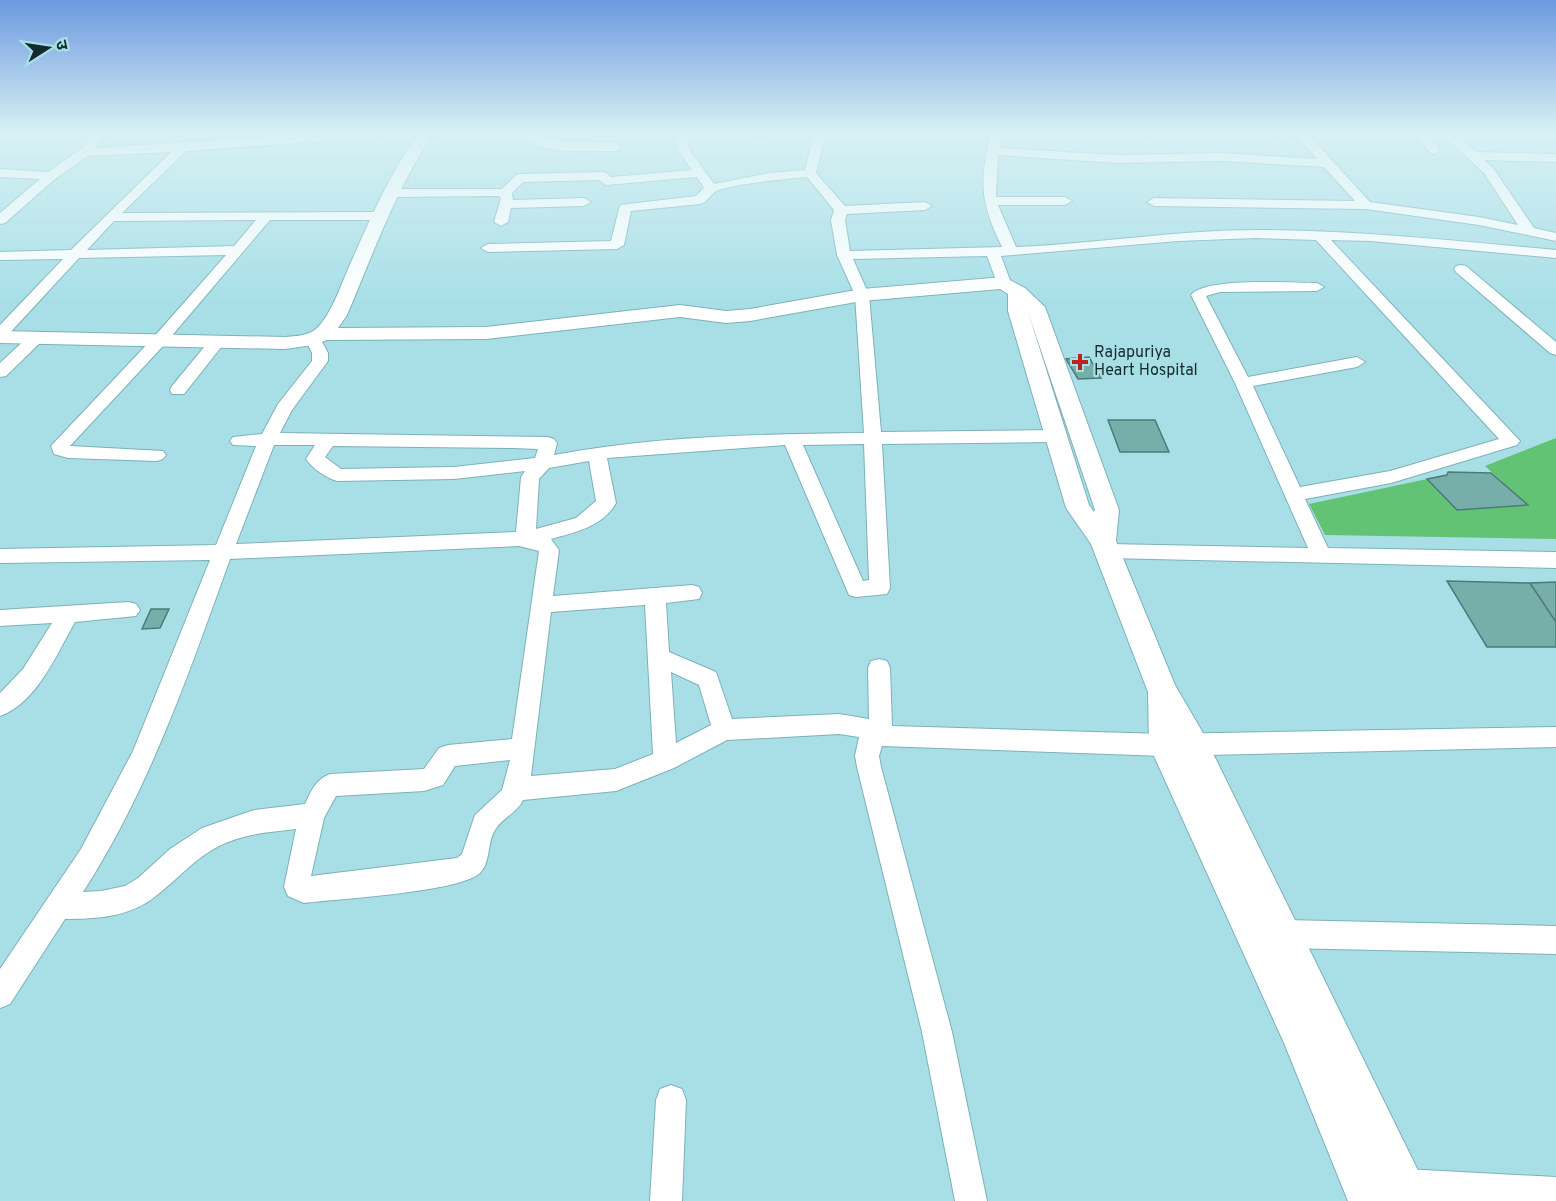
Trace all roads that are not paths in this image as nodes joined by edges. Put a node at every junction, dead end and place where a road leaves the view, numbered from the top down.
1 (36, 189) edge
2 (142, 189) edge
3 (394, 189) edge
4 (513, 189) edge
5 (710, 189) edge
6 (823, 189) edge
7 (991, 189) edge
8 (1350, 189) edge
9 (1501, 189) edge
10 (392, 193) junction
11 (506, 199) junction
12 (991, 201) junction
13 (1065, 201) dead end
14 (585, 202) dead end
15 (1154, 202) dead end
16 (1366, 205) junction
17 (925, 206) dead end
18 (841, 210) junction
19 (267, 216) junction
20 (380, 216) junction
21 (110, 217) junction
22 (0, 220) edge
23 (501, 222) dead end
24 (1529, 231) junction
25 (1556, 237) edge
26 (1323, 240) dead end
27 (488, 248) dead end
28 (238, 250) junction
29 (1011, 251) junction
30 (993, 252) junction
31 (75, 254) junction
32 (1556, 254) edge
33 (0, 255) edge
34 (844, 255) junction
35 (1461, 269) dead end
36 (1011, 287) junction
37 (1317, 287) dead end
38 (862, 295) junction
39 (0, 336) edge
40 (318, 337) junction
41 (36, 338) junction
42 (158, 342) junction
43 (216, 343) junction
44 (1556, 350) edge
45 (1357, 362) dead end
46 (0, 372) edge
47 (1244, 383) junction
48 (178, 390) dead end
49 (1055, 436) junction
50 (873, 437) junction
51 (268, 439) junction
52 (791, 439) junction
53 (328, 440) junction
54 (239, 441) dead end
55 (597, 453) junction
56 (157, 455) dead end
57 (543, 463) junction
58 (1295, 494) junction
59 (525, 539) junction
60 (1106, 546) junction
61 (223, 552) junction
62 (0, 556) edge
63 (1322, 556) junction
64 (1556, 560) edge
65 (692, 593) dead end
66 (655, 596) junction
67 (541, 605) junction
68 (129, 610) dead end
69 (69, 614) junction
70 (0, 618) edge
71 (658, 657) junction
72 (879, 668) dead end
73 (0, 706) edge
74 (724, 730) junction
75 (881, 736) junction
76 (1556, 737) edge
77 (1178, 744) junction
78 (523, 748) junction
79 (665, 760) junction
80 (516, 789) junction
81 (313, 815) junction
82 (58, 906) junction
83 (1284, 934) junction
84 (1556, 940) edge
85 (0, 994) edge
86 (671, 1100) dead end
87 (1409, 1193) edge
88 (1556, 1193) edge
89 (666, 1201) edge
90 (971, 1201) edge
91 (1369, 1201) edge

1 - 22 street
2 - 21 street
3 - 10 street
4 - 11 street
5 - 27 street
6 - 18 street
7 - 12 street
8 - 16 street
9 - 24 street
10 - 11 street
10 - 20 street
11 - 14 street
11 - 23 street
12 - 13 street
12 - 29 street
15 - 16 street
16 - 24 street
17 - 18 street
18 - 34 street
19 - 20 street
19 - 21 street
19 - 28 street
20 - 40 street
21 - 31 street
24 - 25 street
26 - 58 street
28 - 31 street
28 - 42 street
29 - 30 street
29 - 32 street
30 - 34 street
30 - 36 street
31 - 33 street
31 - 39 street
34 - 38 street
35 - 44 street
36 - 38 street
36 - 49 street
36 - 60 street
37 - 47 street
38 - 40 street
38 - 50 street
39 - 41 street
40 - 43 street
40 - 51 street
41 - 42 street
41 - 46 street
42 - 43 street
42 - 56 street
43 - 48 street
45 - 47 street
47 - 58 street
49 - 50 street
49 - 60 street
50 - 52 street
50 - 52 street
51 - 53 street
51 - 54 street
51 - 61 street
52 - 55 street
53 - 57 street
53 - 57 street
55 - 57 street
55 - 59 street
57 - 59 street
58 - 63 street
59 - 61 street
59 - 67 street
60 - 63 street
60 - 77 street
61 - 62 street
61 - 82 street
63 - 64 street
65 - 66 street
66 - 67 street
66 - 71 street
67 - 78 street
68 - 69 street
69 - 70 street
69 - 73 street
71 - 74 street
71 - 79 street
72 - 75 street
74 - 75 street
74 - 79 street
75 - 77 street
75 - 90 street
76 - 77 street
77 - 83 street
77 - 91 street
78 - 80 street
78 - 81 street
79 - 80 street
80 - 81 street
81 - 82 street
82 - 85 street
83 - 84 street
83 - 87 street
86 - 89 street
87 - 88 street

